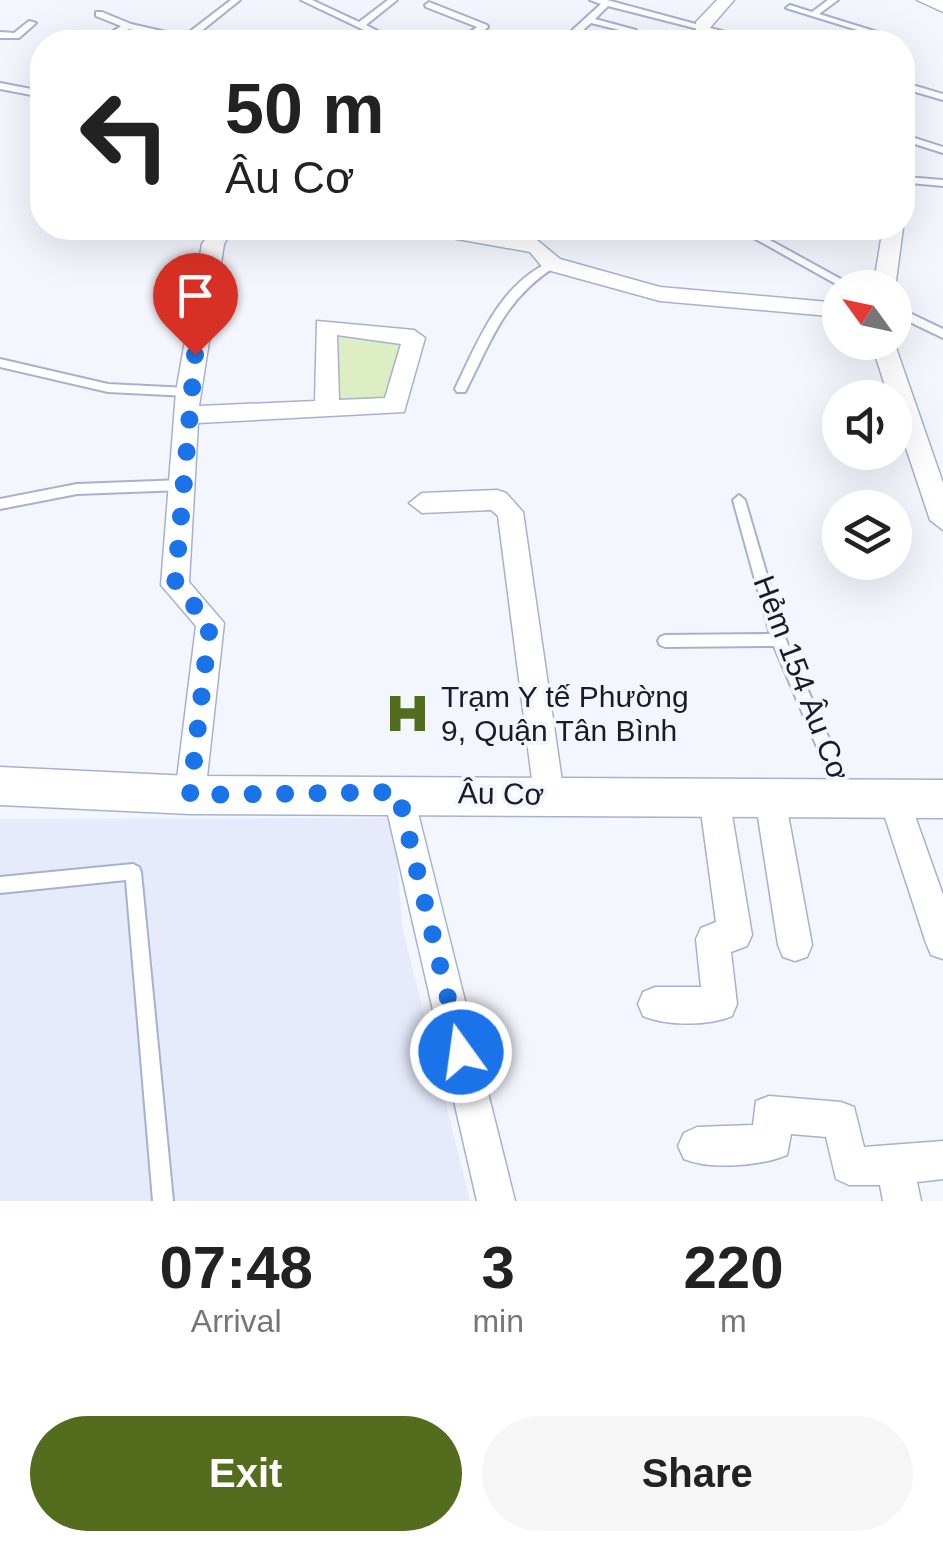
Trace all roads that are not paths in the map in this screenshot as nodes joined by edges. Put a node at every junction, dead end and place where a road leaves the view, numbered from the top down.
1 (210, 0) edge
2 (305, 0) edge
3 (393, 0) edge
4 (594, 0) edge
5 (726, 0) edge
6 (834, 0) edge
7 (930, 0) edge
8 (607, 2) junction
9 (231, 3) edge
10 (429, 5) dead end
11 (943, 5) edge
12 (790, 8) dead end
13 (815, 13) junction
14 (99, 14) dead end
15 (590, 20) junction
16 (32, 24) dead end
17 (360, 25) junction
18 (128, 26) junction
19 (702, 26) junction
20 (121, 30) edge
21 (146, 30) edge
22 (197, 30) edge
23 (371, 30) edge
24 (479, 30) edge
25 (578, 30) edge
26 (626, 30) edge
27 (716, 30) edge
28 (868, 30) edge
29 (0, 35) edge
30 (0, 86) edge
31 (915, 88) edge
32 (30, 92) edge
33 (943, 96) edge
34 (943, 130) edge
35 (937, 148) edge
36 (915, 181) edge
37 (943, 183) edge
38 (216, 240) edge
39 (497, 240) edge
40 (762, 240) edge
41 (890, 240) edge
42 (552, 264) junction
43 (886, 270) edge
44 (822, 272) edge
45 (822, 308) edge
46 (912, 318) edge
47 (943, 334) edge
48 (888, 360) edge
49 (0, 363) edge
50 (461, 389) dead end
51 (188, 404) junction
52 (327, 409) junction
53 (184, 484) junction
54 (739, 500) dead end
55 (422, 503) dead end
56 (0, 504) edge
57 (943, 520) edge
58 (780, 640) junction
59 (665, 641) dead end
60 (0, 786) edge
61 (398, 792) junction
62 (549, 794) junction
63 (190, 795) junction
64 (714, 797) junction
65 (770, 798) junction
66 (847, 799) junction
67 (943, 799) edge
68 (894, 800) junction
69 (0, 886) edge
70 (943, 943) edge
71 (794, 945) dead end
72 (654, 1004) dead end
73 (697, 1146) dead end
74 (943, 1160) edge
75 (898, 1183) edge
76 (162, 1201) edge
77 (496, 1201) edge

1 - 9 lane
2 - 17 lane
3 - 17 lane
4 - 8 lane
5 - 19 street
6 - 13 lane
7 - 11 main road
8 - 15 lane
8 - 19 lane
9 - 22 lane
10 - 24 lane
12 - 13 lane
13 - 28 lane
14 - 18 lane
15 - 25 lane
15 - 26 lane
16 - 29 lane
17 - 23 lane
18 - 20 lane
18 - 21 lane
19 - 27 lane
30 - 32 lane
31 - 33 lane
34 - 35 lane
36 - 37 lane
38 - 51 street
39 - 42 street
40 - 44 lane
41 - 43 street
42 - 45 street
42 - 50 lane
46 - 47 lane
48 - 57 street
49 - 51 lane
51 - 52 street
51 - 53 street
52 - 52 street
53 - 56 lane
53 - 63 street
54 - 58 lane, Hẻm 154 Âu Cơ
55 - 62 street
58 - 59 lane
58 - 66 lane, Hẻm 154 Âu Cơ
60 - 63 main road, Âu Cơ
61 - 62 main road, Âu Cơ
61 - 63 main road, Âu Cơ
61 - 77 street
62 - 64 main road, Âu Cơ
64 - 65 main road, Âu Cơ
64 - 72 street
65 - 66 main road, Âu Cơ
65 - 71 street
66 - 68 main road, Âu Cơ
67 - 68 main road, Âu Cơ
68 - 70 street
69 - 76 lane
73 - 75 street
74 - 75 street

